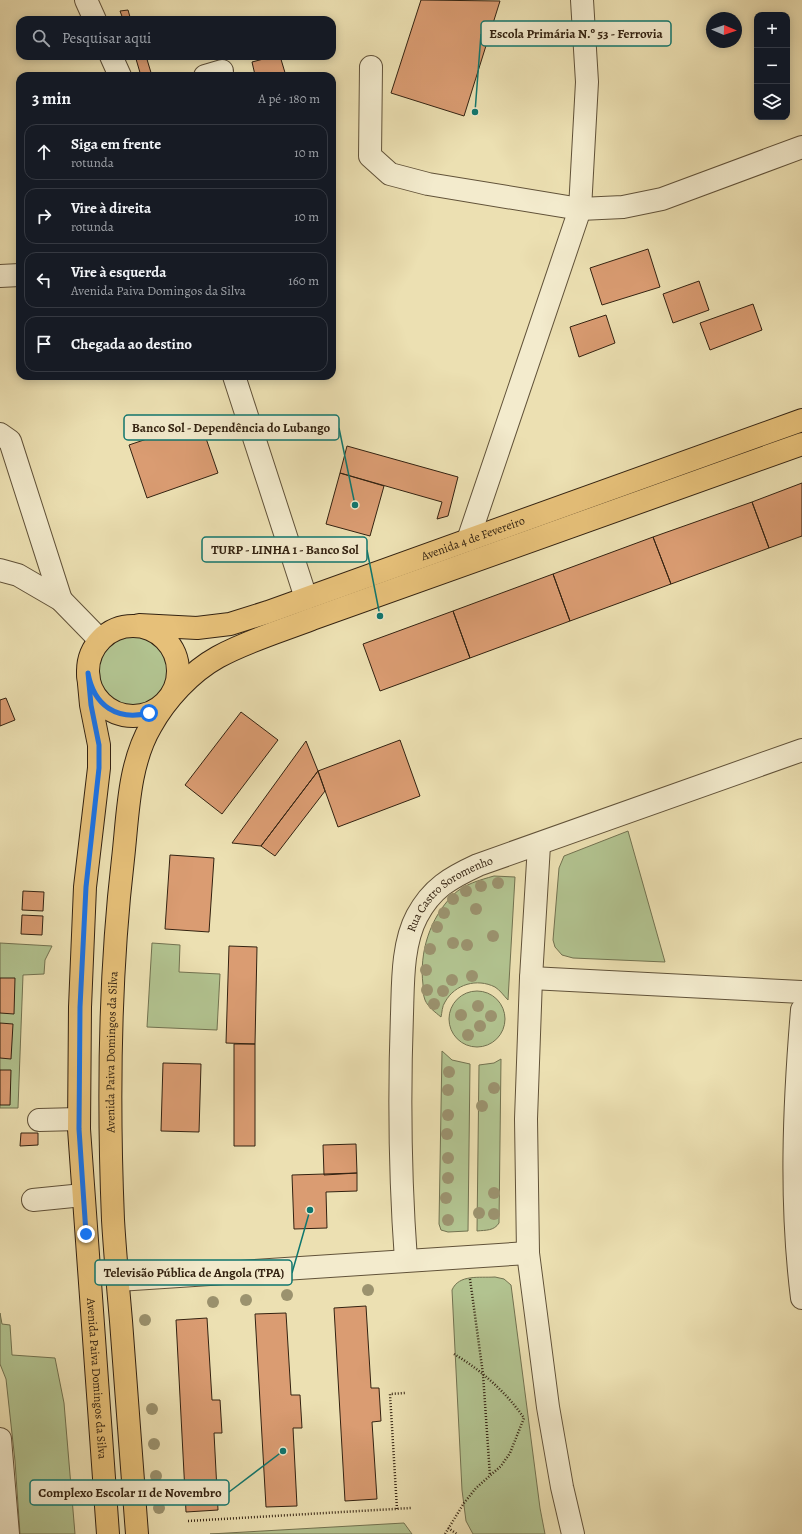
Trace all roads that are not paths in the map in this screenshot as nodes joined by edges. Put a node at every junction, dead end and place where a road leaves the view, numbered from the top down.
1 (86, 0) edge
2 (582, 0) edge
3 (93, 16) edge
4 (113, 60) edge
5 (372, 67) dead end
6 (118, 72) edge
7 (802, 147) edge
8 (580, 209) junction
9 (16, 275) edge
10 (0, 276) edge
11 (235, 380) edge
12 (802, 420) edge
13 (0, 434) edge
14 (802, 444) edge
15 (468, 540) junction
16 (0, 570) edge
17 (306, 598) junction
18 (62, 600) junction
19 (139, 625) junction
20 (100, 640) junction
21 (88, 673) junction
22 (170, 699) junction
23 (802, 750) edge
24 (540, 845) junction
25 (531, 978) junction
26 (802, 992) edge
27 (802, 1010) edge
28 (79, 1119) junction
29 (39, 1120) dead end
30 (83, 1195) junction
31 (34, 1200) dead end
32 (528, 1253) junction
33 (406, 1260) junction
34 (118, 1280) junction
35 (802, 1298) edge
36 (0, 1439) edge
37 (8, 1534) edge
38 (108, 1534) edge
39 (137, 1534) edge
40 (573, 1534) edge

1 - 3 street
2 - 8 street
4 - 6 street
5 - 8 street
7 - 8 street
8 - 15 street
9 - 10 street
11 - 17 street
12 - 15 main road, Avenida 4 de Fevereiro
13 - 18 street
14 - 22 main road, Avenida 4 de Fevereiro
15 - 17 main road, Avenida 4 de Fevereiro
16 - 18 street
17 - 19 main road, Avenida 4 de Fevereiro
18 - 20 street
19 - 20 main road
19 - 22 main road
20 - 21 main road
21 - 22 main road
21 - 28 main road, Avenida Paiva Domingos da Silva
22 - 34 main road, Avenida Paiva Domingos da Silva
23 - 24 street, Rua Castro Soromenho
24 - 25 street
24 - 33 street, Rua Castro Soromenho
25 - 26 street
25 - 32 street
27 - 35 street
28 - 29 street
28 - 30 main road, Avenida Paiva Domingos da Silva
30 - 31 street
30 - 38 main road, Avenida Paiva Domingos da Silva
32 - 33 street
32 - 40 street
33 - 34 street
34 - 39 main road, Avenida Paiva Domingos da Silva
36 - 37 street

